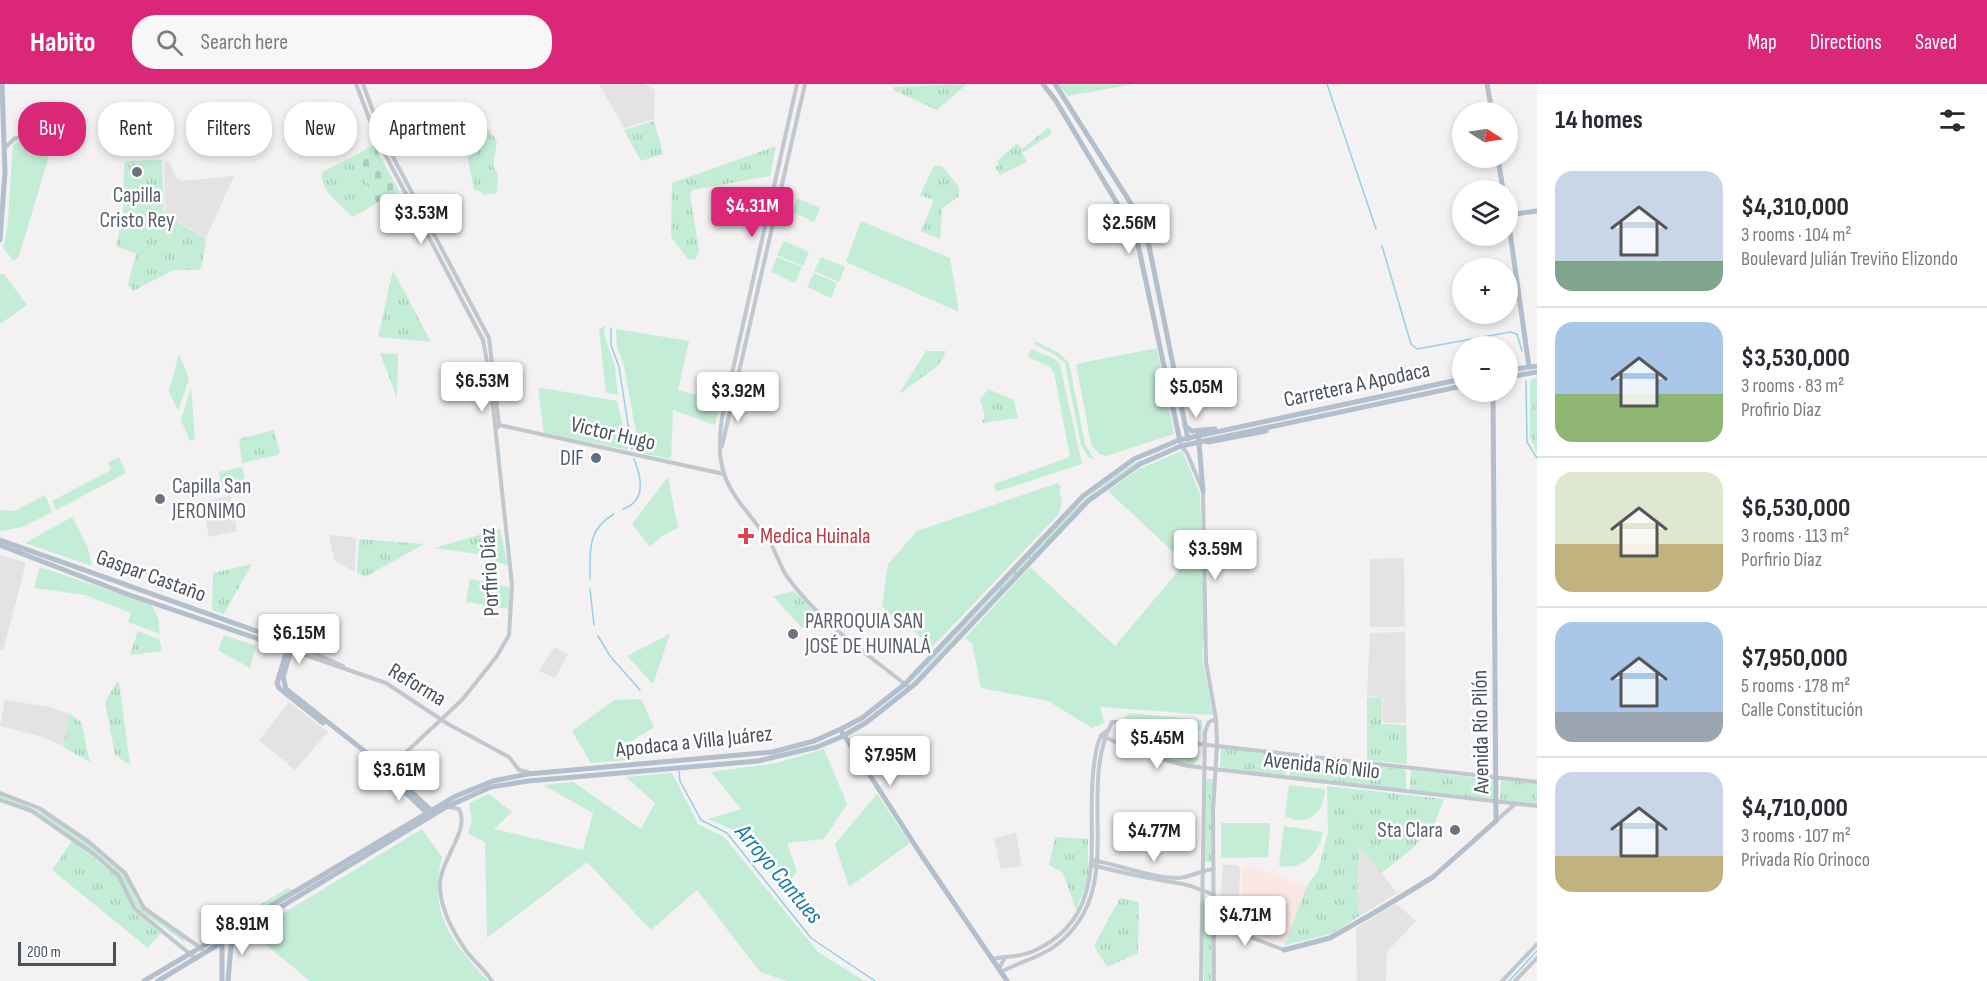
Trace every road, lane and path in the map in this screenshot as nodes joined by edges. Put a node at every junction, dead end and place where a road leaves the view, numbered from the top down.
1 (2, 84) edge
2 (356, 84) edge
3 (363, 84) edge
4 (797, 84) edge
5 (805, 84) edge
6 (1043, 84) edge
7 (1055, 84) edge
8 (1487, 84) edge
9 (1490, 102) edge
10 (18, 138) edge
11 (5, 149) junction
12 (1537, 211) edge
13 (1518, 215) edge
14 (2, 217) edge
15 (0, 240) edge
16 (1512, 246) edge
17 (1537, 364) edge
18 (1529, 365) junction
19 (1518, 368) edge
20 (1164, 371) junction
21 (1537, 372) edge
22 (1518, 375) edge
23 (1452, 381) edge
24 (1168, 388) junction
25 (1452, 388) edge
26 (1179, 391) junction
27 (1493, 402) edge
28 (1182, 404) junction
29 (1390, 404) dead end
30 (1185, 426) junction
31 (497, 427) junction
32 (1199, 436) junction
33 (722, 439) junction
34 (1188, 441) junction
35 (1180, 443) junction
36 (1187, 453) junction
37 (724, 474) junction
38 (1203, 491) junction
39 (0, 540) edge
40 (0, 545) edge
41 (152, 594) junction
42 (150, 601) junction
43 (292, 648) junction
44 (346, 668) junction
45 (908, 686) junction
46 (1214, 719) junction
47 (443, 720) junction
48 (1109, 729) junction
49 (843, 732) junction
50 (1101, 735) junction
51 (1107, 739) junction
52 (1205, 744) junction
53 (1217, 745) junction
54 (1204, 769) junction
55 (386, 770) junction
56 (1216, 770) junction
57 (538, 773) junction
58 (1497, 777) junction
59 (1537, 782) edge
60 (0, 793) edge
61 (0, 800) edge
62 (1498, 802) junction
63 (1515, 804) junction
64 (1537, 806) edge
65 (445, 807) junction
66 (431, 814) junction
67 (1496, 821) junction
68 (1092, 860) junction
69 (1098, 861) junction
70 (119, 865) junction
71 (1092, 865) junction
72 (1098, 867) junction
73 (1214, 869) junction
74 (1203, 870) junction
75 (114, 871) junction
76 (334, 872) junction
77 (1191, 874) junction
78 (1190, 886) junction
79 (1202, 892) junction
80 (1214, 894) junction
81 (148, 911) junction
82 (144, 916) junction
83 (1214, 923) junction
84 (232, 929) junction
85 (222, 935) junction
86 (232, 937) junction
87 (222, 943) junction
88 (1537, 944) edge
89 (201, 948) junction
90 (1284, 950) joint
91 (207, 953) junction
92 (192, 954) junction
93 (1005, 957) junction
94 (1537, 958) edge
95 (196, 959) junction
96 (993, 959) junction
97 (1000, 970) junction
98 (144, 981) edge
99 (158, 981) edge
100 (222, 981) edge
101 (228, 981) edge
102 (492, 981) edge
103 (1006, 981) edge
104 (1201, 981) edge
105 (1214, 981) edge
106 (1502, 981) edge
107 (1515, 981) edge

1 - 11 main road
2 - 31 street, Porfirio Díaz
3 - 31 street, Porfirio Díaz
4 - 33 street
5 - 33 street
6 - 20 main road
7 - 26 main road
8 - 9 main road
10 - 11 street
11 - 14 main road
12 - 13 main road
14 - 15 main road
16 - 18 main road
17 - 18 main road
18 - 19 main road
20 - 24 main road
20 - 26 main road
21 - 22 main road
23 - 32 main road, Carretera A Apodaca
24 - 28 main road
24 - 35 main road
25 - 32 main road, Carretera A Apodaca
26 - 28 main road
27 - 58 main road, Avenida Río Pilón
28 - 30 main road
29 - 32 main road
30 - 32 main road
30 - 34 main road
31 - 37 street, Victor Hugo
31 - 47 street, Porfirio Díaz
32 - 34 main road, Carretera A Apodaca
32 - 38 main road
33 - 37 street
34 - 35 main road, Apodaca a Villa Juárez
34 - 36 street
35 - 36 street
35 - 45 main road, Apodaca a Villa Juárez
36 - 38 street
37 - 45 street
38 - 46 street
39 - 41 main road, Gaspar Castaño
40 - 42 main road, Gaspar Castaño
41 - 42 main road
41 - 43 main road, Gaspar Castaño
42 - 43 main road, Gaspar Castaño
43 - 44 street
43 - 44 street, Reforma
43 - 55 main road
44 - 47 street, Reforma
45 - 49 main road, Apodaca a Villa Juárez
46 - 52 street
46 - 53 street
47 - 55 street, Porfirio Díaz
47 - 57 street, Reforma
48 - 50 street
48 - 51 street
48 - 52 street, Avenida Río Nilo
49 - 57 main road, Apodaca a Villa Juárez
49 - 65 main road, Apodaca a Villa Juárez
49 - 96 main road
50 - 51 street, Avenida Río Nilo
50 - 68 street
51 - 54 street, Avenida Río Nilo
51 - 69 street
52 - 53 street, Avenida Río Nilo
52 - 54 street
53 - 56 street
53 - 58 street, Avenida Río Nilo
54 - 56 street, Avenida Río Nilo
54 - 74 street
55 - 66 main road
56 - 62 street, Avenida Río Nilo
56 - 73 street
57 - 66 main road, Apodaca a Villa Juárez
58 - 59 street, Avenida Río Nilo
58 - 62 main road, Avenida Río Pilón
60 - 70 street
61 - 75 street
62 - 63 street, Avenida Río Nilo
62 - 67 main road, Avenida Río Pilón
63 - 64 street, Avenida Río Nilo
63 - 67 street
65 - 66 main road, Apodaca a Villa Juárez
65 - 102 street
66 - 76 main road, Apodaca a Villa Juárez
67 - 90 main road, Avenida Río Pilón
68 - 69 street
68 - 71 street
69 - 72 street
69 - 77 street
70 - 75 street
70 - 81 street
71 - 72 street
71 - 93 street
72 - 78 street
72 - 97 street
73 - 74 street
73 - 80 street
74 - 77 street
74 - 79 street
75 - 82 street
76 - 84 main road, Apodaca a Villa Juárez
76 - 86 main road, Apodaca a Villa Juárez
77 - 78 street
78 - 79 street
79 - 80 street
79 - 104 street
80 - 83 street
81 - 82 street
81 - 89 street
82 - 92 street
83 - 90 street
83 - 105 street
84 - 85 main road, Apodaca a Villa Juárez
84 - 86 main road
85 - 87 main road
85 - 89 main road, Apodaca a Villa Juárez
86 - 87 main road, Apodaca a Villa Juárez
86 - 101 main road
87 - 91 main road, Apodaca a Villa Juárez
87 - 100 main road
88 - 106 street
89 - 91 street
89 - 92 main road, Apodaca a Villa Juárez
91 - 95 main road, Apodaca a Villa Juárez
92 - 95 street
92 - 98 main road, Apodaca a Villa Juárez
93 - 96 street
93 - 97 street
94 - 107 street
95 - 99 main road, Apodaca a Villa Juárez
96 - 97 main road
97 - 103 main road

